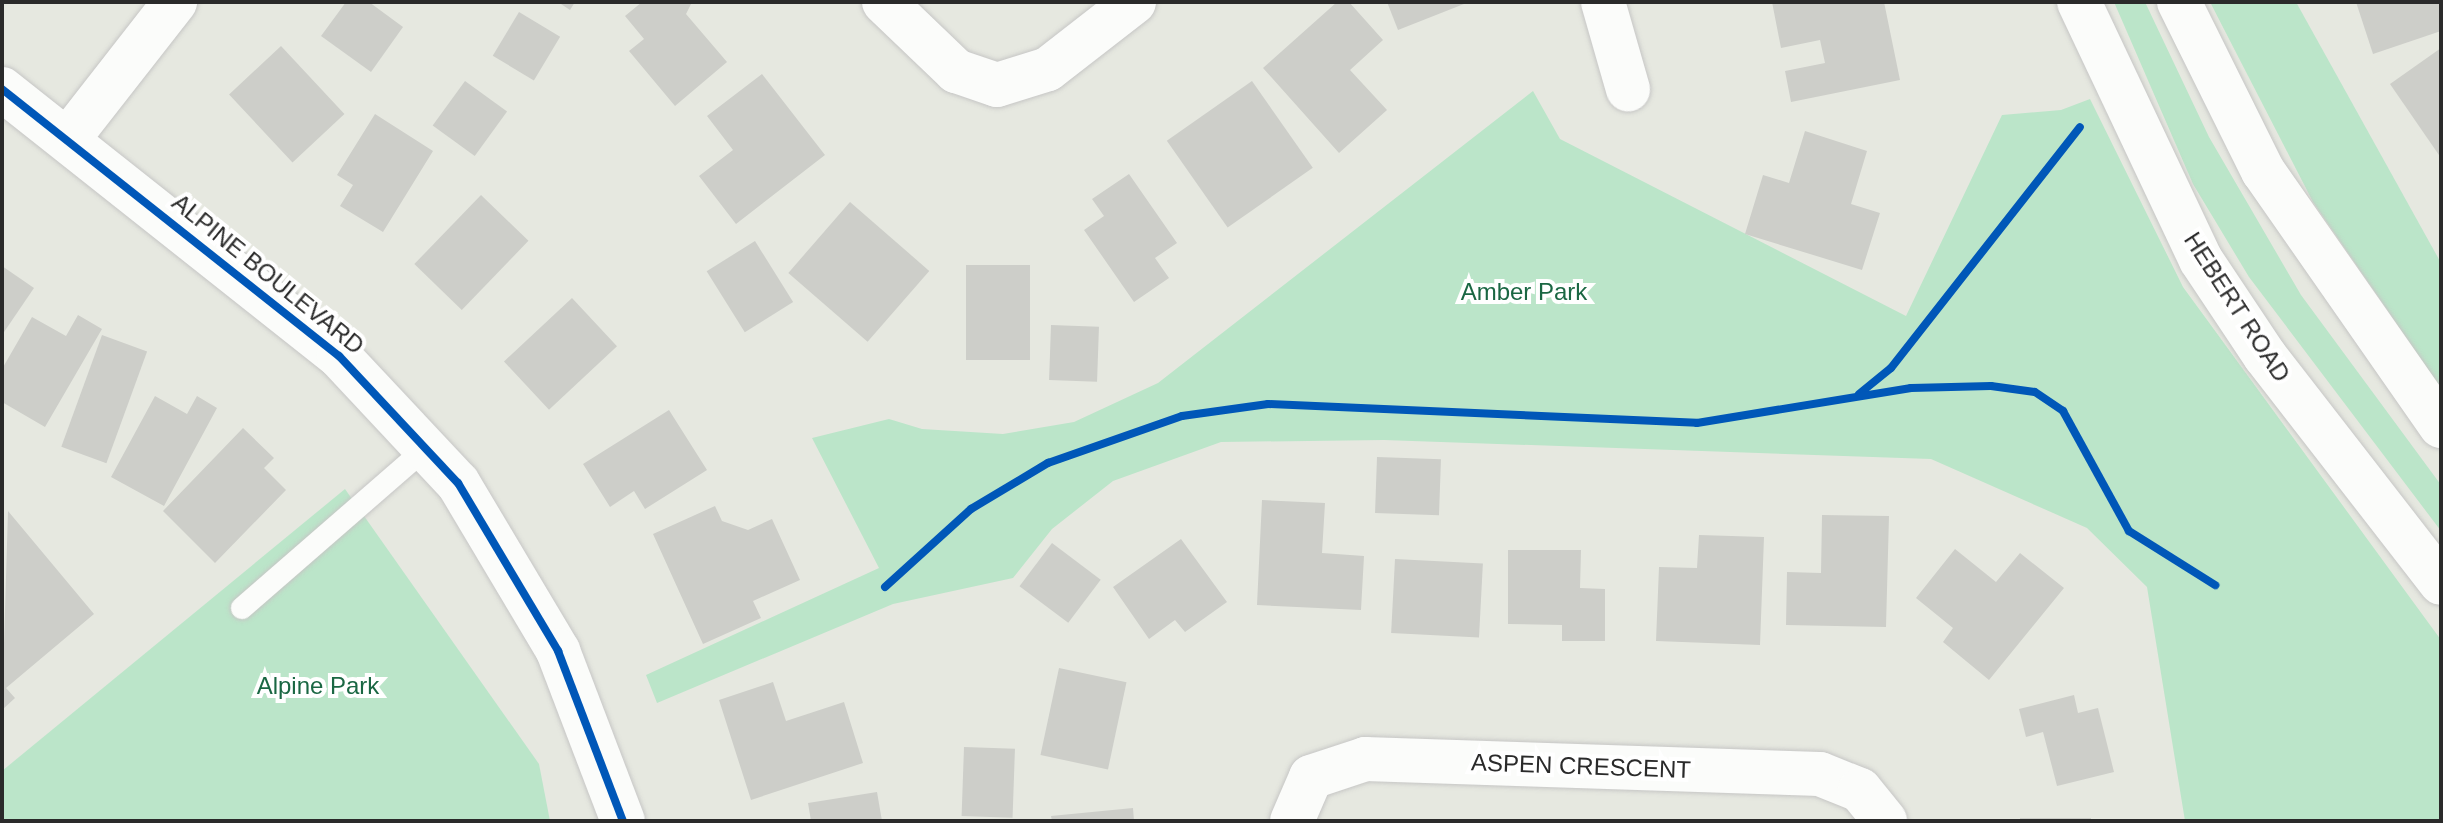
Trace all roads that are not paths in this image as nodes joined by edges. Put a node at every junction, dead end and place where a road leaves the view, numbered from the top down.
1 (175, 2) edge
2 (884, 2) edge
3 (1134, 2) edge
4 (1603, 2) edge
5 (2079, 2) edge
6 (2179, 2) edge
7 (2, 89) edge
8 (1628, 89) dead end
9 (68, 139) junction
10 (2441, 426) edge
11 (427, 447) junction
12 (2441, 583) edge
13 (242, 608) dead end
14 (623, 821) edge
15 (1292, 821) edge
16 (1885, 821) edge

1 - 9 street
2 - 3 street
4 - 8 street
5 - 12 street, HEBERT ROAD
6 - 10 street
7 - 9 street, ALPINE BOULEVARD
9 - 11 street, ALPINE BOULEVARD
11 - 13 lane
11 - 14 street, ALPINE BOULEVARD
15 - 16 street, ASPEN CRESCENT

